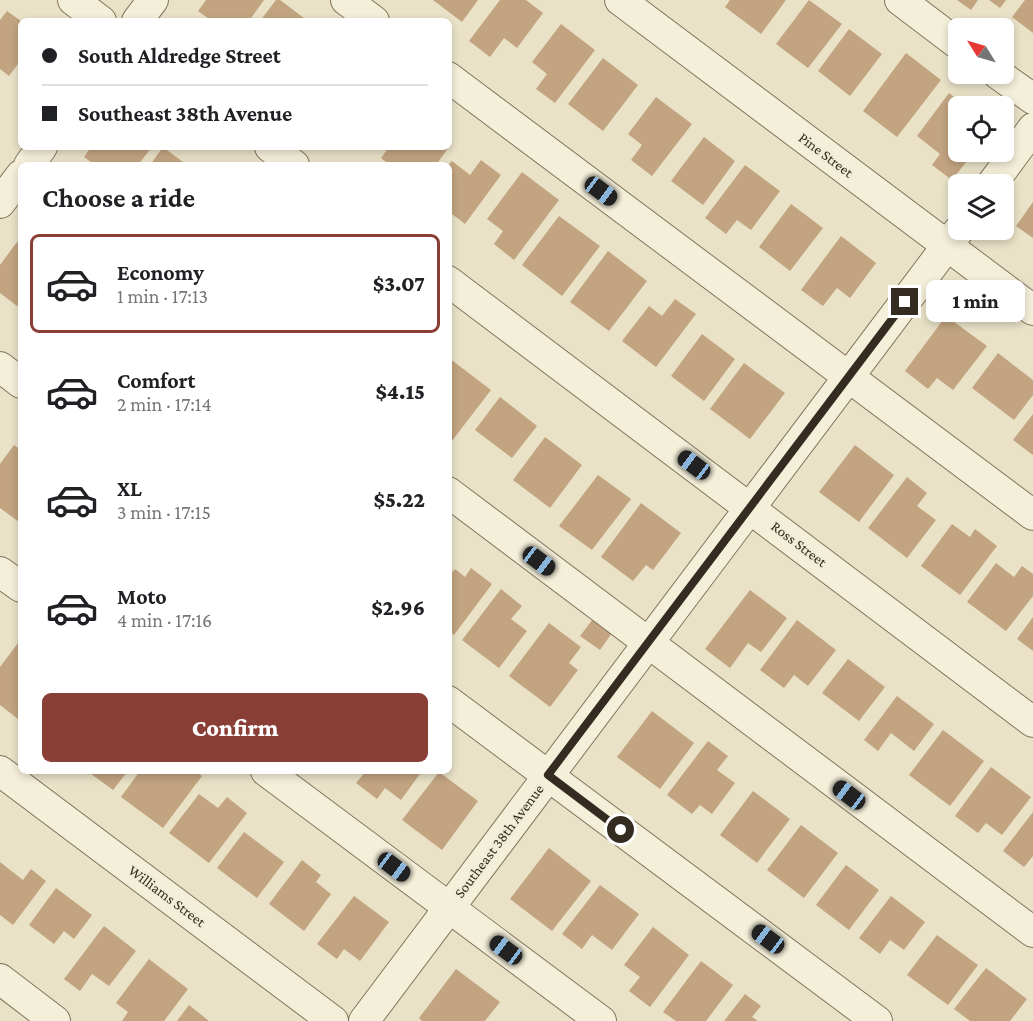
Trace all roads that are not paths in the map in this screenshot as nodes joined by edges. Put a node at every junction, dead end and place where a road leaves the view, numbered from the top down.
1 (73, 0) edge
2 (153, 0) edge
3 (346, 0) edge
4 (620, 0) edge
5 (900, 0) edge
6 (97, 18) edge
7 (139, 18) edge
8 (370, 18) edge
9 (948, 36) edge
10 (452, 80) edge
11 (1012, 84) edge
12 (1033, 99) edge
13 (1033, 128) edge
14 (40, 150) edge
15 (274, 150) edge
16 (30, 162) edge
17 (290, 162) edge
18 (999, 174) edge
19 (18, 179) edge
20 (0, 202) edge
21 (948, 234) edge
22 (952, 240) edge
23 (955, 240) edge
24 (452, 284) edge
25 (1033, 310) edge
26 (0, 367) edge
27 (849, 378) junction
28 (18, 381) edge
29 (452, 495) edge
30 (751, 507) junction
31 (1033, 515) edge
32 (0, 572) edge
33 (18, 585) edge
34 (647, 643) junction
35 (452, 704) edge
36 (1033, 722) edge
37 (0, 771) edge
38 (270, 774) edge
39 (548, 775) junction
40 (449, 908) junction
41 (1033, 932) edge
42 (0, 979) edge
43 (55, 1021) edge
44 (333, 1021) edge
45 (364, 1021) edge
46 (601, 1021) edge
47 (878, 1021) edge

1 - 6 street
2 - 7 street
3 - 8 street
4 - 21 street, Pine Street
5 - 9 street
10 - 27 street
11 - 12 street
13 - 18 street
14 - 16 street
15 - 17 street
19 - 20 street
22 - 27 street, Southeast 38th Avenue
23 - 25 street, Pine Street
24 - 30 street, Ross Street
26 - 28 street
27 - 30 street, Southeast 38th Avenue
27 - 31 street
29 - 34 street
30 - 34 street, Southeast 38th Avenue
30 - 36 street, Ross Street
32 - 33 street
34 - 39 street, Southeast 38th Avenue
34 - 41 street
35 - 39 street
37 - 44 street, Williams Street
38 - 40 street
39 - 40 street, Southeast 38th Avenue
39 - 47 street
40 - 45 street, Southeast 38th Avenue
40 - 46 street
42 - 43 street

